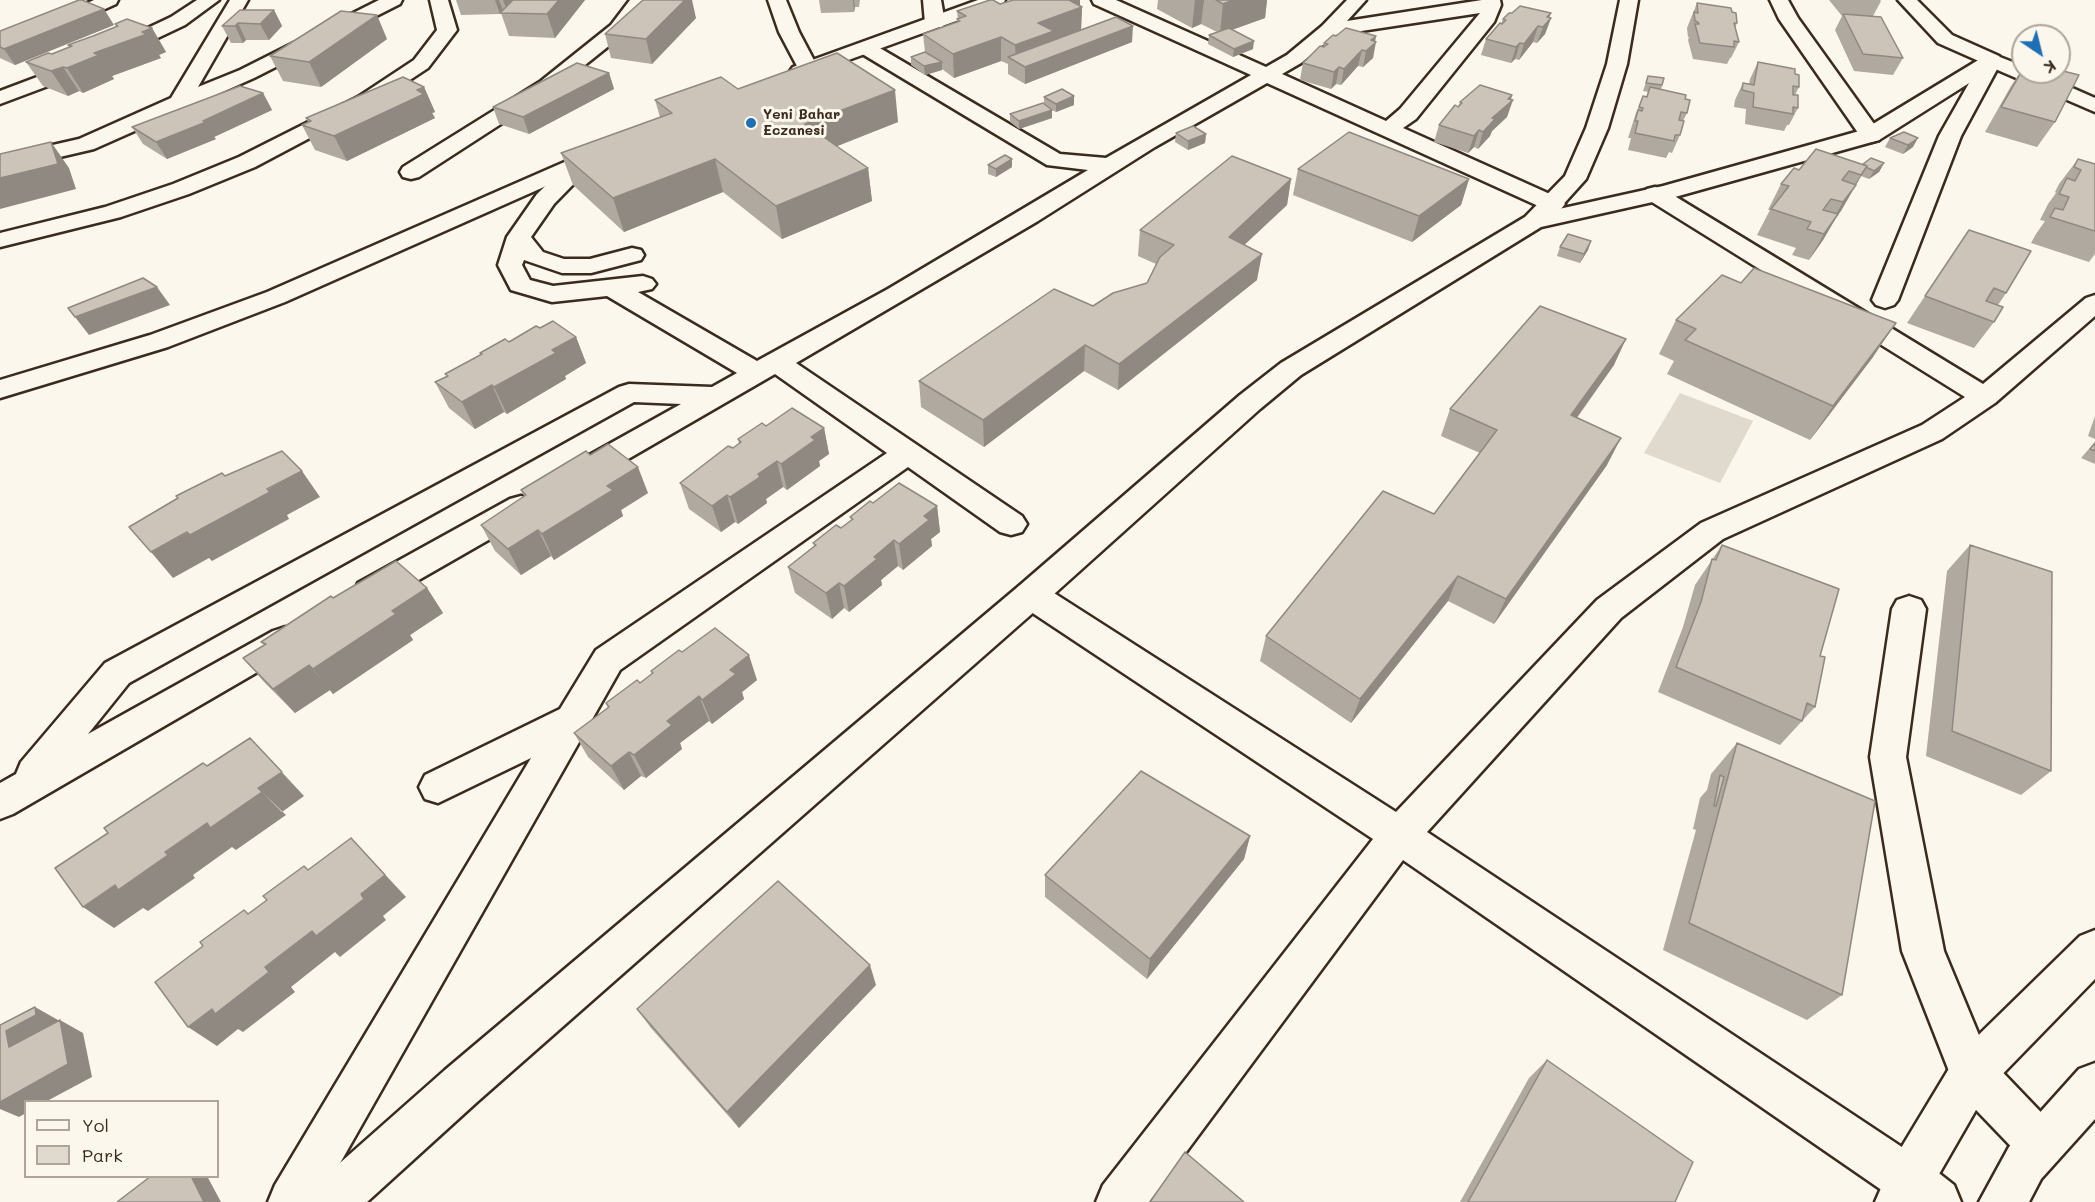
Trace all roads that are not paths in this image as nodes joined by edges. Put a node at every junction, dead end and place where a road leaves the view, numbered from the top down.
1 (109, 0) edge
2 (210, 0) edge
3 (238, 0) edge
4 (366, 0) edge
5 (393, 0) edge
6 (439, 0) edge
7 (639, 0) edge
8 (777, 0) edge
9 (996, 0) edge
10 (1101, 0) edge
11 (1357, 0) edge
12 (1629, 0) edge
13 (1779, 0) edge
14 (1907, 0) edge
15 (1491, 2) edge
16 (933, 11) edge
17 (355, 18) junction
18 (1329, 30) junction
19 (0, 44) edge
20 (866, 48) junction
21 (1992, 60) junction
22 (808, 68) junction
23 (1268, 74) junction
24 (783, 77) edge
25 (0, 98) edge
26 (179, 102) junction
27 (2095, 106) edge
28 (1389, 129) junction
29 (1871, 135) junction
30 (630, 141) edge
31 (587, 159) junction
32 (0, 164) edge
33 (1111, 165) junction
34 (411, 172) dead end
35 (1655, 194) junction
36 (1543, 213) junction
37 (519, 237) junction
38 (0, 240) edge
39 (632, 255) dead end
40 (643, 284) dead end
41 (612, 288) junction
42 (1884, 300) dead end
43 (2095, 303) edge
44 (767, 368) junction
45 (0, 389) edge
46 (717, 396) junction
47 (1985, 397) junction
48 (908, 453) junction
49 (1011, 525) dead end
50 (1030, 595) junction
51 (344, 607) edge
52 (1909, 609) dead end
53 (313, 624) edge
54 (573, 720) junction
55 (438, 787) dead end
56 (11, 795) edge
57 (1399, 835) junction
58 (2095, 950) edge
59 (1972, 1073) junction
60 (2095, 1085) edge
61 (2042, 1145) junction
62 (1915, 1194) edge
63 (292, 1202) edge
64 (332, 1202) edge
65 (1120, 1202) edge
66 (2003, 1202) edge

1 - 19 street
2 - 25 street
3 - 26 street
4 - 17 street
5 - 17 street
6 - 38 street
7 - 34 street
8 - 22 street
9 - 16 street
10 - 23 street
11 - 18 street
12 - 36 street
13 - 29 street
14 - 21 street
15 - 18 street
15 - 28 street
16 - 20 street
17 - 26 street
18 - 23 street
20 - 22 street
20 - 33 street
21 - 27 street
21 - 29 street
21 - 42 street
22 - 24 street
23 - 28 street
23 - 33 street
26 - 32 street
28 - 36 street
29 - 35 street
30 - 31 street
31 - 37 street
31 - 45 street
33 - 44 street
35 - 36 street
35 - 47 street
36 - 50 street
37 - 39 street
37 - 41 street
40 - 41 street
41 - 44 street
43 - 47 street
44 - 46 street
44 - 48 street
46 - 51 street
46 - 56 street
47 - 57 street
48 - 49 street
48 - 54 street
50 - 57 street
50 - 64 street
52 - 59 street
53 - 56 street
54 - 55 street
54 - 63 street
57 - 62 street
57 - 65 street
58 - 59 street
59 - 61 street
59 - 62 street
60 - 61 street
61 - 66 street

